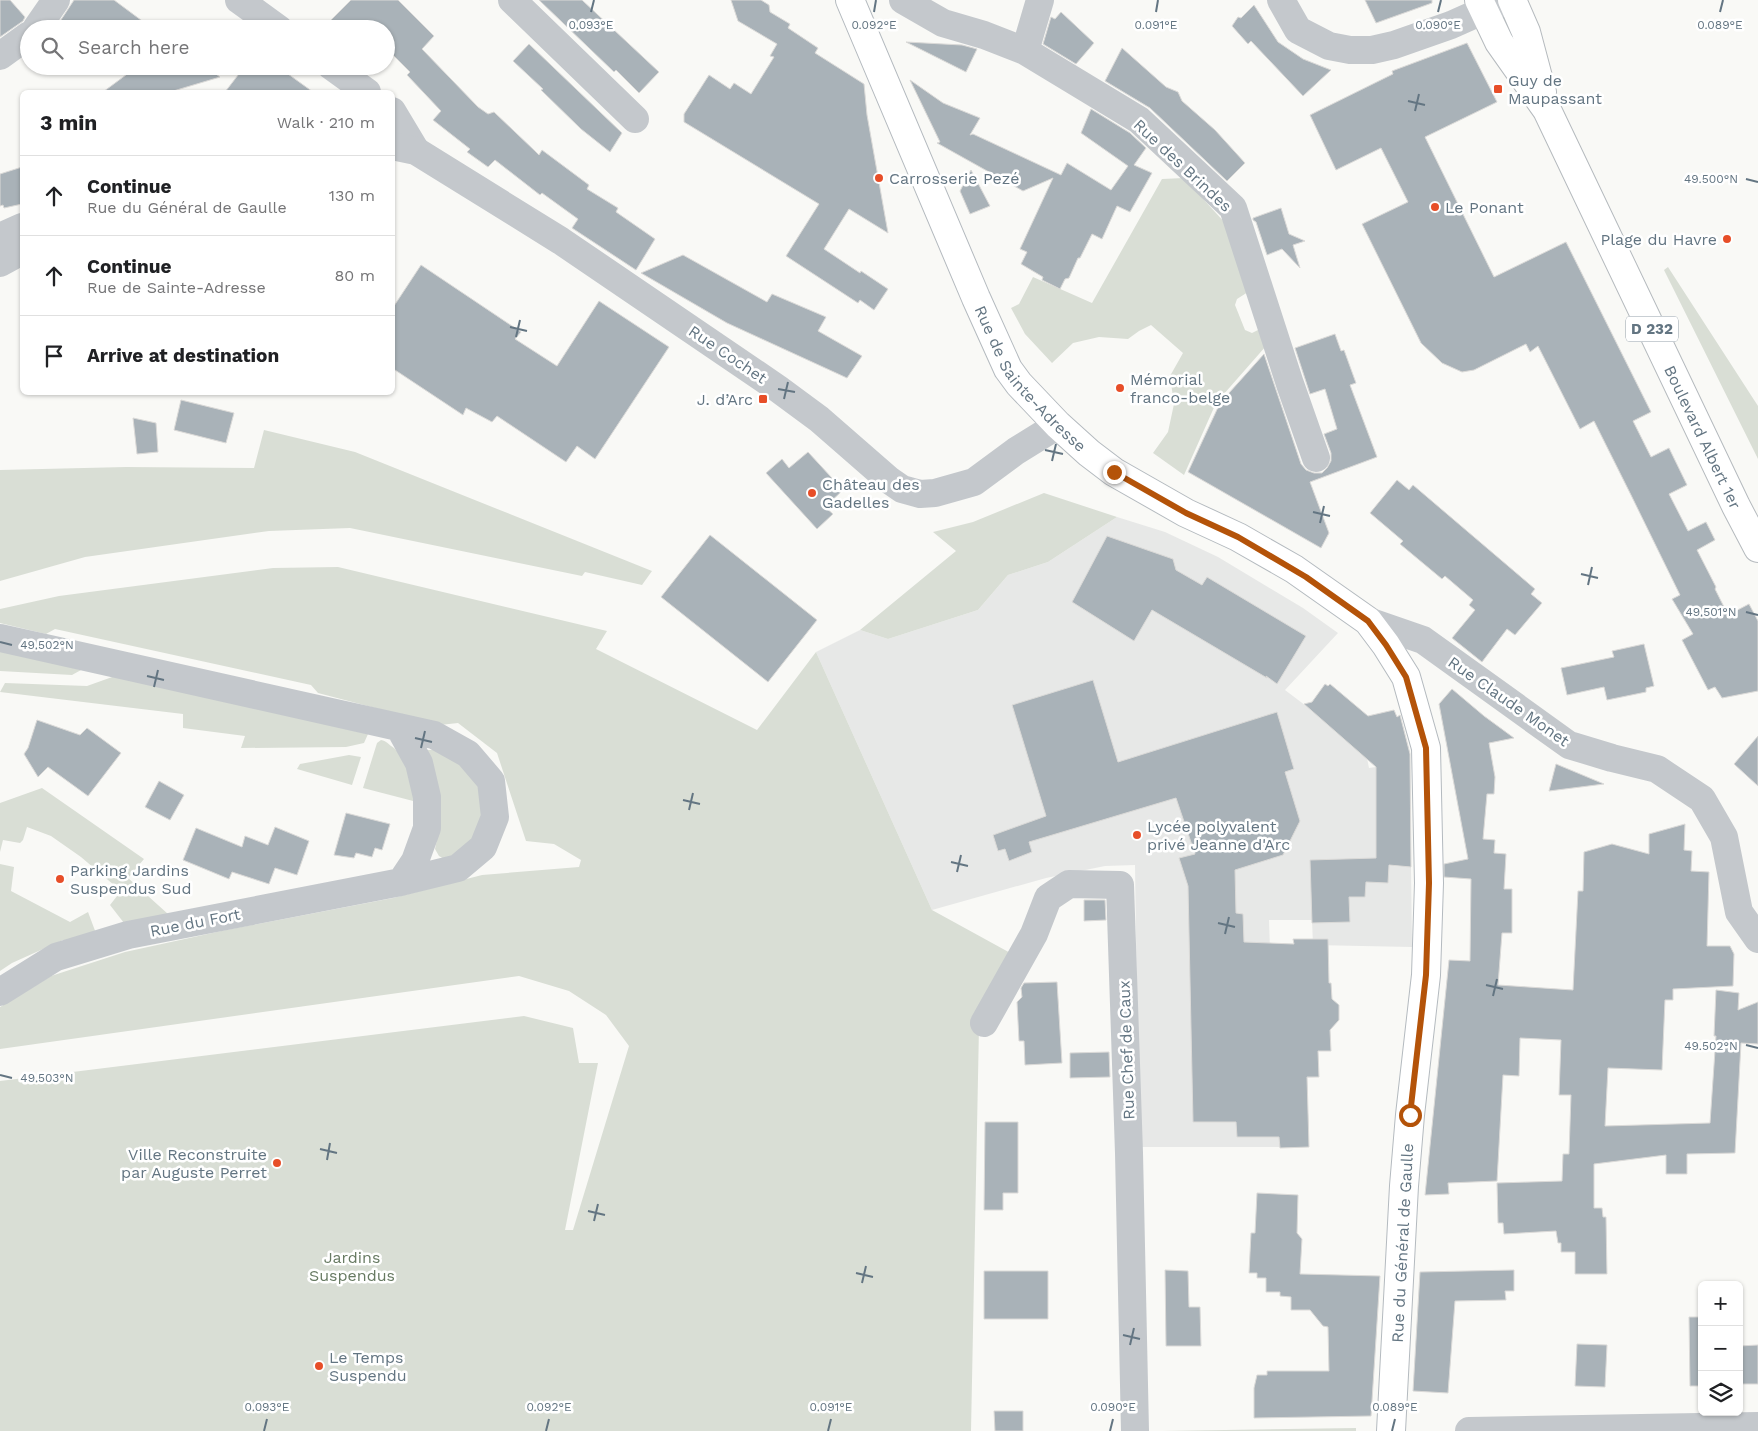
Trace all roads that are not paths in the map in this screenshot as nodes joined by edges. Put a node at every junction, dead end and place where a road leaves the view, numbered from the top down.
1 (56, 0) edge
2 (239, 0) edge
3 (512, 0) edge
4 (850, 0) edge
5 (903, 0) edge
6 (1040, 0) edge
7 (1281, 0) edge
8 (1512, 0) edge
9 (1490, 3) edge
10 (42, 20) edge
11 (267, 20) edge
12 (20, 42) edge
13 (1025, 51) junction
14 (0, 56) edge
15 (343, 75) edge
16 (364, 90) edge
17 (1547, 110) junction
18 (395, 120) edge
19 (635, 120) dead end
20 (404, 148) edge
21 (20, 229) edge
22 (0, 237) edge
23 (20, 252) edge
24 (0, 263) edge
25 (1058, 425) junction
26 (1316, 458) dead end
27 (1758, 548) edge
28 (1368, 621) junction
29 (0, 638) edge
30 (399, 727) junction
31 (401, 882) junction
32 (1758, 939) edge
33 (0, 992) edge
34 (984, 1023) dead end
35 (1758, 1426) edge
36 (1135, 1431) edge
37 (1391, 1431) edge
38 (1469, 1431) edge

1 - 10 street
2 - 11 street
3 - 19 street
4 - 25 main road, Rue de Sainte-Adresse
5 - 13 street, Rue des Brindes
6 - 13 street
7 - 9 street
8 - 17 main road, Boulevard Albert 1er / D 232
9 - 17 main road, Boulevard Albert 1er / D 232
12 - 14 street
13 - 26 street, Rue des Brindes
15 - 16 street
17 - 27 main road, Boulevard Albert 1er / D 232
18 - 20 street
20 - 25 street, Rue Cochet
21 - 22 street
23 - 24 street
25 - 28 main road, Rue de Sainte-Adresse
28 - 32 street, Rue Claude Monet
28 - 37 main road, Rue du Général de Gaulle
29 - 30 street, Rue du Fort
30 - 31 street
30 - 31 street, Rue du Fort
31 - 33 street, Rue du Fort
34 - 36 street, Rue Chef de Caux
35 - 38 street

